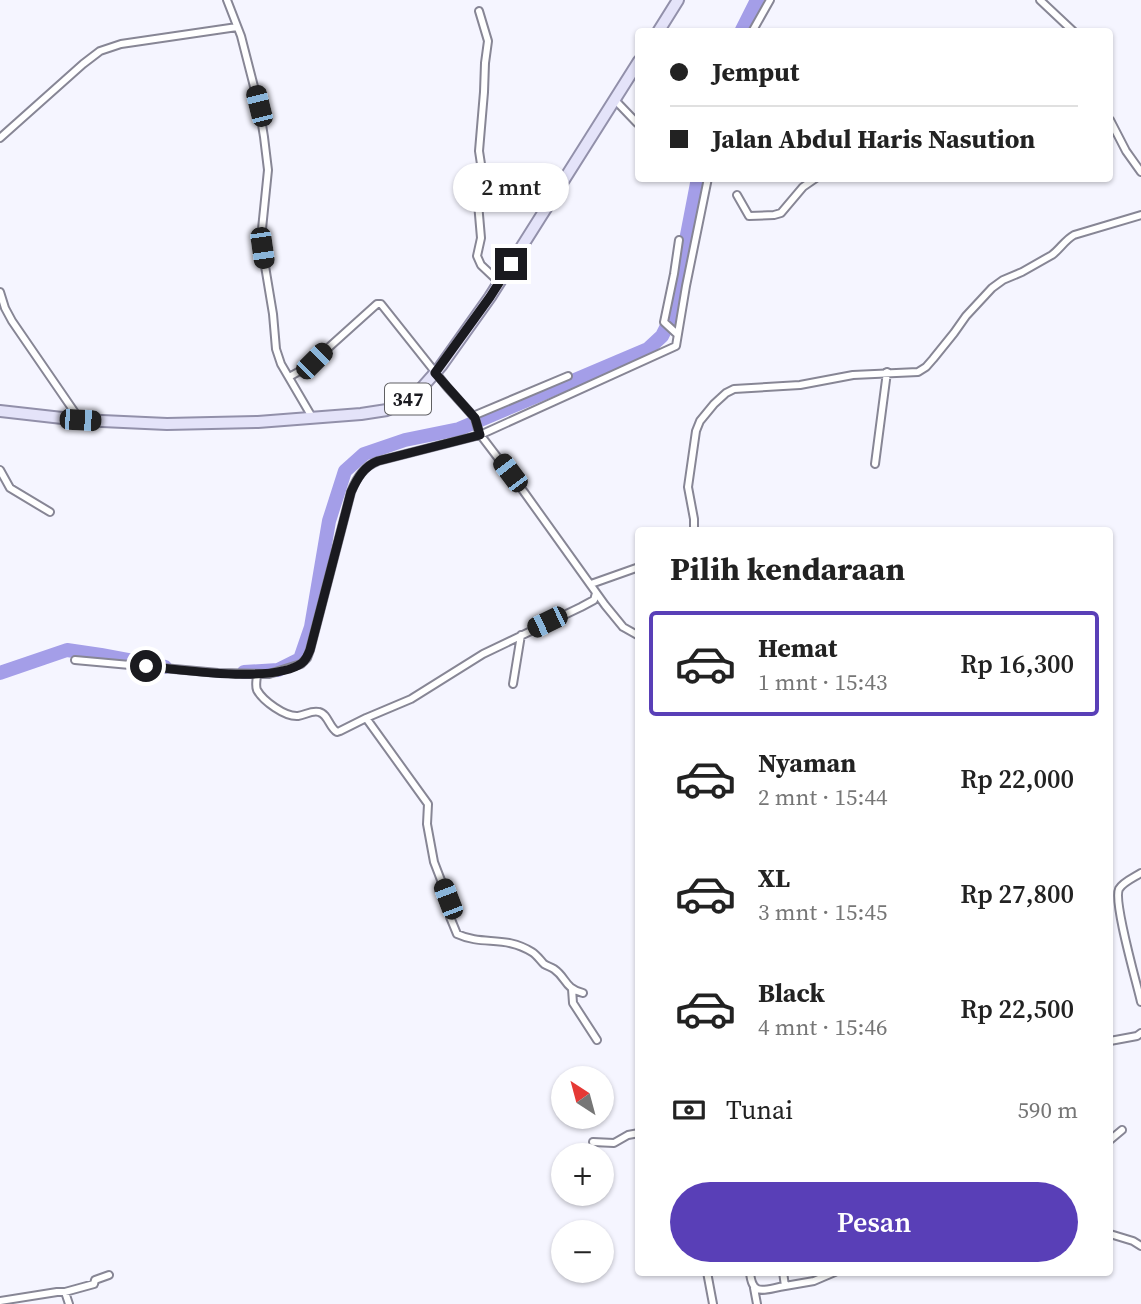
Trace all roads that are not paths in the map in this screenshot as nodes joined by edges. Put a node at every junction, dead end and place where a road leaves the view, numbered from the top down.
1 (228, 0) edge
2 (678, 0) edge
3 (770, 0) edge
4 (1040, 0) edge
5 (479, 11) dead end
6 (237, 27) junction
7 (660, 28) edge
8 (754, 28) edge
9 (1069, 28) edge
10 (635, 67) edge
11 (614, 99) junction
12 (635, 121) edge
13 (1113, 126) edge
14 (0, 138) edge
15 (1141, 172) edge
16 (707, 182) edge
17 (810, 182) edge
18 (737, 195) dead end
19 (1141, 215) edge
20 (680, 240) dead end
21 (499, 282) junction
22 (0, 292) edge
23 (677, 334) junction
24 (887, 372) junction
25 (435, 373) junction
26 (568, 376) dead end
27 (289, 377) junction
28 (0, 411) edge
29 (312, 417) junction
30 (474, 417) junction
31 (80, 420) junction
32 (480, 434) junction
33 (876, 464) dead end
34 (0, 470) edge
35 (50, 512) dead end
36 (694, 527) edge
37 (635, 568) edge
38 (591, 584) junction
39 (596, 593) junction
40 (635, 634) edge
41 (521, 635) junction
42 (75, 660) dead end
43 (257, 674) junction
44 (513, 684) dead end
45 (366, 718) junction
46 (1141, 873) edge
47 (572, 989) junction
48 (583, 993) dead end
49 (1141, 1002) edge
50 (1141, 1033) edge
51 (597, 1040) dead end
52 (1113, 1040) edge
53 (1122, 1130) dead end
54 (635, 1134) edge
55 (1113, 1138) edge
56 (593, 1142) dead end
57 (1113, 1235) edge
58 (1141, 1246) edge
59 (109, 1275) dead end
60 (708, 1276) edge
61 (750, 1276) edge
62 (784, 1276) edge
63 (813, 1276) edge
64 (826, 1276) edge
65 (814, 1281) junction
66 (785, 1286) junction
67 (754, 1288) junction
68 (65, 1292) junction
69 (0, 1301) edge
70 (69, 1304) edge
71 (712, 1304) edge
72 (757, 1304) edge

1 - 6 street
2 - 7 main road
3 - 8 street
4 - 9 street
5 - 21 street
6 - 14 street
6 - 27 street
10 - 11 main road, 347
11 - 12 street
11 - 21 main road, 347
13 - 15 street
16 - 23 street
17 - 18 street
19 - 24 street
20 - 23 street
21 - 25 main road, 347
22 - 31 street
23 - 32 street
24 - 33 street
24 - 36 street
25 - 27 street
25 - 29 main road, 347
25 - 30 street
26 - 30 street
27 - 29 street
28 - 31 main road, 347
29 - 31 main road, 347
30 - 32 street
32 - 38 street
32 - 43 street
34 - 35 street
37 - 38 street
38 - 39 street
39 - 40 street
39 - 41 street
41 - 44 street
41 - 45 street
42 - 43 street
43 - 45 street
45 - 47 street
46 - 49 street
47 - 48 street
47 - 51 street
50 - 52 street
53 - 55 street
54 - 56 street
57 - 58 street
59 - 68 street
60 - 71 street
61 - 67 street
62 - 66 street
63 - 65 street
64 - 65 street
65 - 66 street
66 - 67 street
67 - 72 street
68 - 69 street
68 - 70 street

